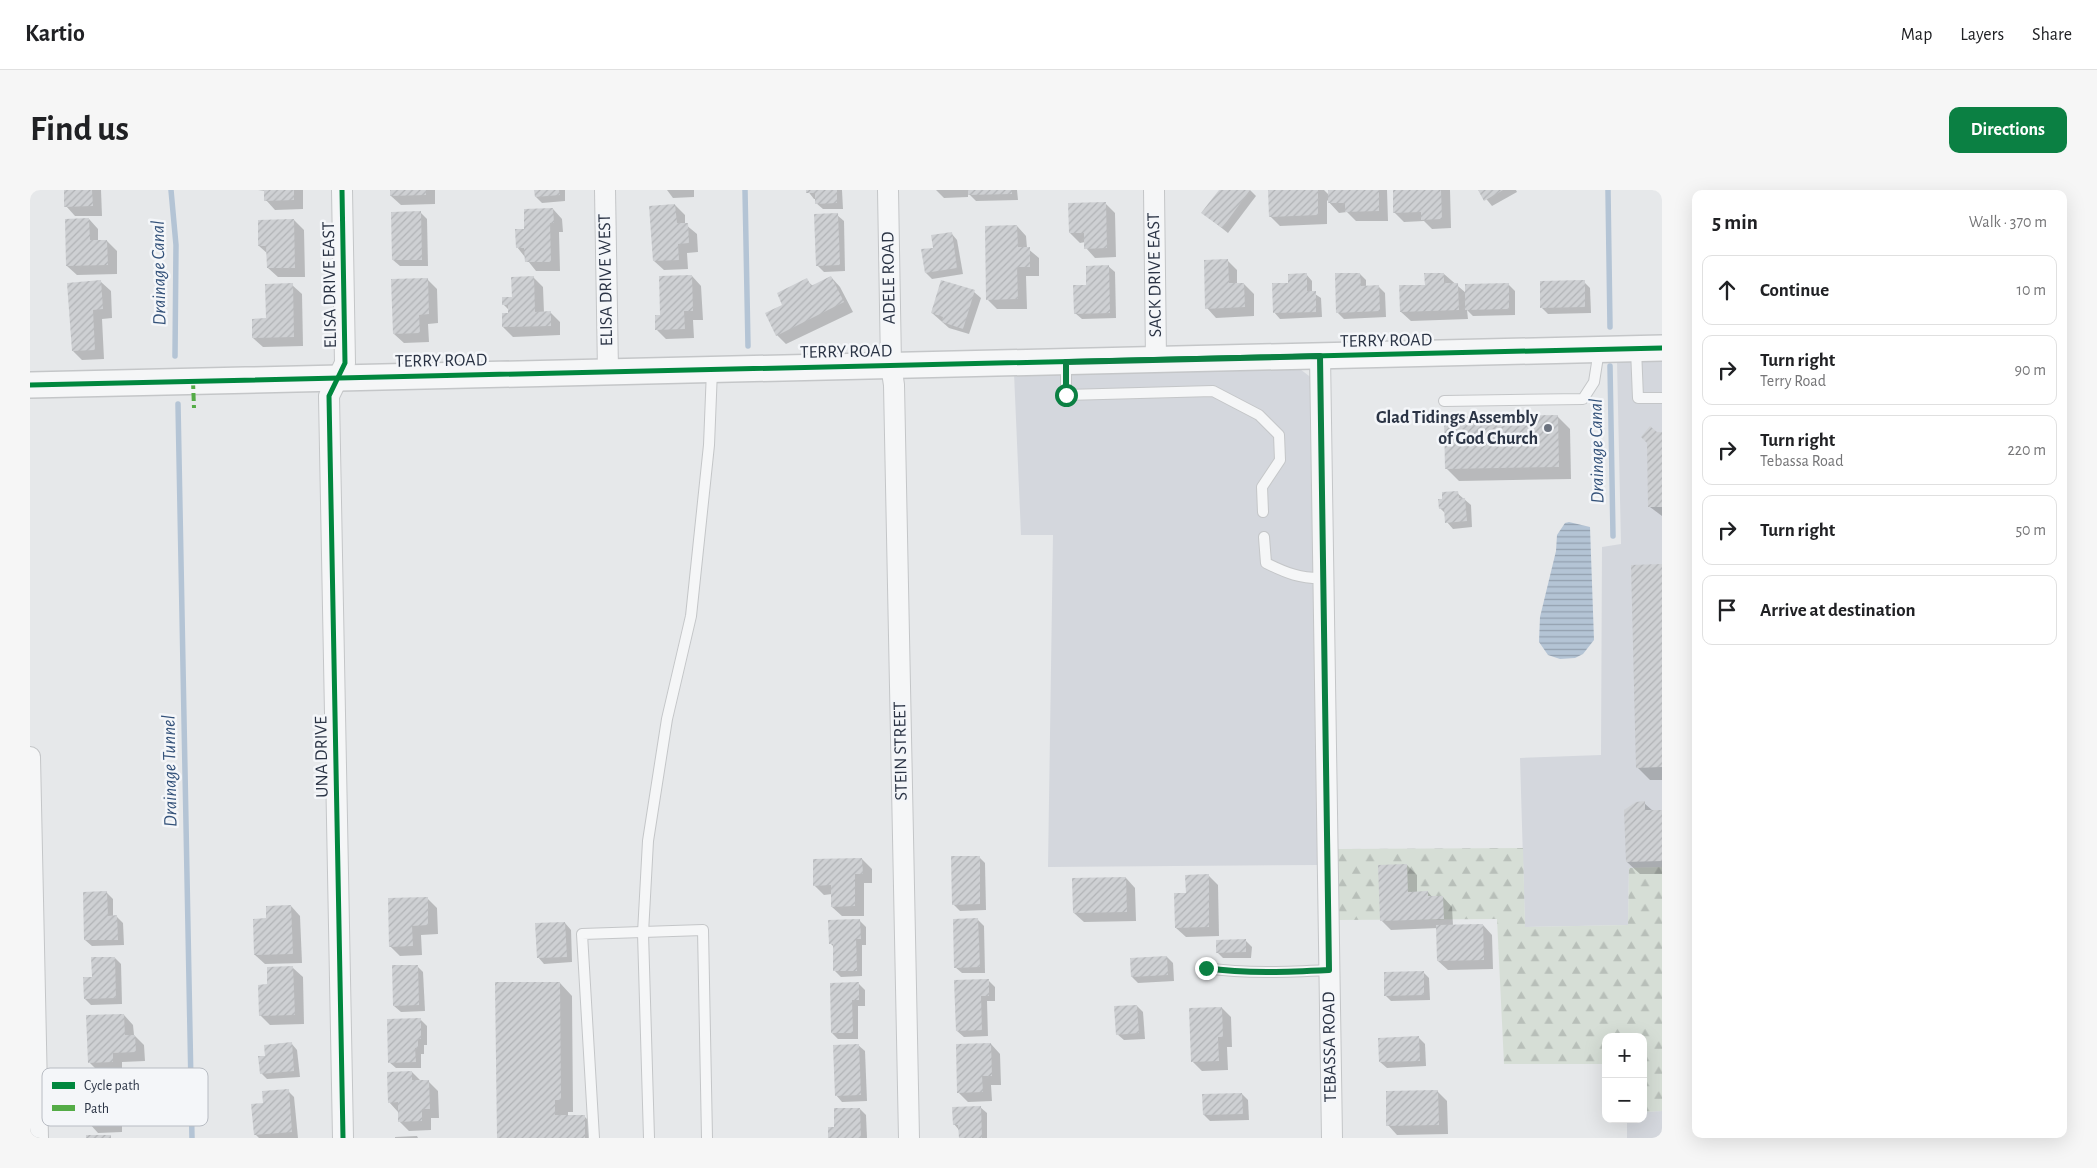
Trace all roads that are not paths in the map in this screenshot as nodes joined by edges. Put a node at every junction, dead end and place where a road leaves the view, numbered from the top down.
1 (342, 190) edge
2 (605, 190) edge
3 (888, 190) edge
4 (1154, 190) edge
5 (1636, 348) junction
6 (1662, 348) edge
7 (1599, 349) junction
8 (1320, 356) junction
9 (1156, 359) junction
10 (1066, 362) junction
11 (891, 365) junction
12 (712, 369) junction
13 (608, 371) junction
14 (339, 377) junction
15 (30, 385) edge
16 (1662, 398) edge
17 (1444, 401) dead end
18 (1263, 512) dead end
19 (1264, 537) dead end
20 (1324, 578) junction
21 (30, 757) edge
22 (643, 933) junction
23 (1206, 968) dead end
24 (1329, 970) junction
25 (38, 1138) edge
26 (344, 1138) edge
27 (594, 1138) edge
28 (649, 1138) edge
29 (707, 1138) edge
30 (909, 1138) edge
31 (1332, 1138) edge

1 - 14 street, ELISA DRIVE EAST
2 - 13 street, ELISA DRIVE WEST
3 - 11 street, ADELE ROAD
4 - 9 street, SACK DRIVE EAST
5 - 6 street, TERRY ROAD
5 - 7 street, TERRY ROAD
5 - 16 lane
7 - 8 street, TERRY ROAD
7 - 17 lane
8 - 9 street, TERRY ROAD
8 - 20 street, TEBASSA ROAD
9 - 10 street, TERRY ROAD
10 - 11 street, TERRY ROAD
10 - 18 lane
11 - 12 street, TERRY ROAD
11 - 30 street, STEIN STREET
12 - 13 street, TERRY ROAD
12 - 22 lane
13 - 14 street, TERRY ROAD
14 - 15 street, TERRY ROAD
14 - 26 street, UNA DRIVE
19 - 20 lane
20 - 24 street, TEBASSA ROAD
21 - 25 street
22 - 27 lane
22 - 28 lane
22 - 29 lane
23 - 24 lane
24 - 31 street, TEBASSA ROAD

